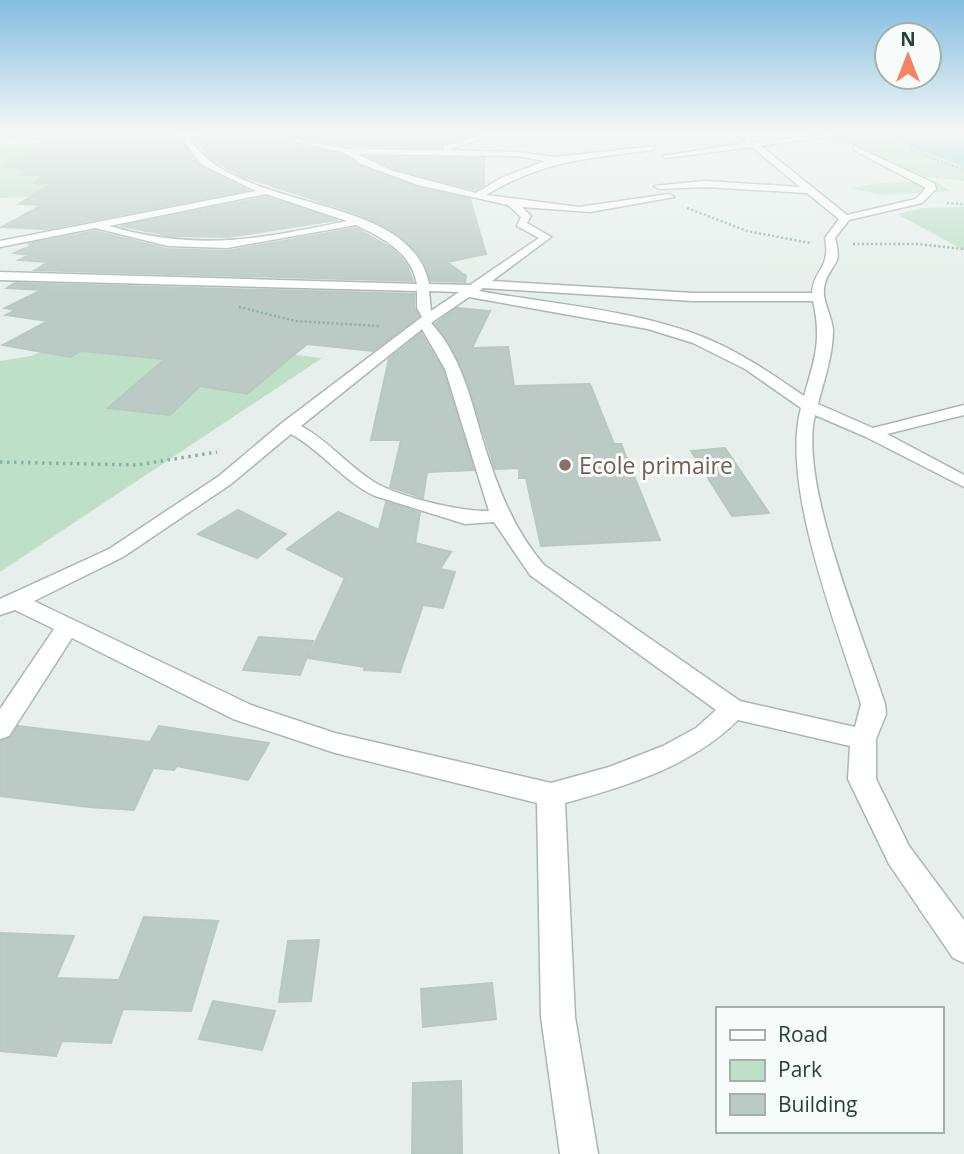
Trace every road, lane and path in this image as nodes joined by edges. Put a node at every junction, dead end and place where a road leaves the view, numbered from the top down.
1 (253, 187) edge
2 (445, 187) edge
3 (493, 187) edge
4 (660, 187) edge
5 (756, 187) edge
6 (808, 187) edge
7 (931, 187) edge
8 (812, 190) junction
9 (263, 192) junction
10 (479, 195) junction
11 (669, 197) junction
12 (508, 200) junction
13 (845, 218) junction
14 (355, 222) junction
15 (97, 225) junction
16 (0, 244) edge
17 (832, 244) junction
18 (964, 250) edge
19 (0, 276) edge
20 (423, 285) junction
21 (474, 289) junction
22 (818, 297) junction
23 (235, 306) dead end
24 (422, 325) junction
25 (808, 407) junction
26 (964, 410) edge
27 (288, 426) junction
28 (872, 433) junction
29 (263, 452) junction
30 (0, 462) edge
31 (964, 482) edge
32 (500, 516) junction
33 (8, 604) edge
34 (66, 628) junction
35 (733, 709) junction
36 (0, 729) edge
37 (863, 738) junction
38 (551, 795) junction
39 (964, 947) edge
40 (579, 1154) edge

1 - 9 street
2 - 10 street
3 - 10 street
4 - 11 street
5 - 8 street
6 - 8 street
7 - 13 street
8 - 13 street
9 - 14 street
9 - 15 street
10 - 12 street
11 - 12 street
11 - 17 path
12 - 21 street
13 - 17 street
14 - 15 street
14 - 20 street
15 - 16 street
17 - 18 path
17 - 22 street
19 - 20 street
20 - 21 street
20 - 24 street
21 - 22 street
21 - 24 street
21 - 25 street
22 - 25 street
23 - 24 path
24 - 27 street
24 - 32 street
25 - 28 street
25 - 37 street
26 - 28 street
27 - 29 street
27 - 32 street
28 - 31 street
29 - 30 path
29 - 33 street
32 - 35 street
33 - 34 street
34 - 36 street
34 - 38 street
35 - 37 street
35 - 38 street
37 - 39 street
38 - 40 street

